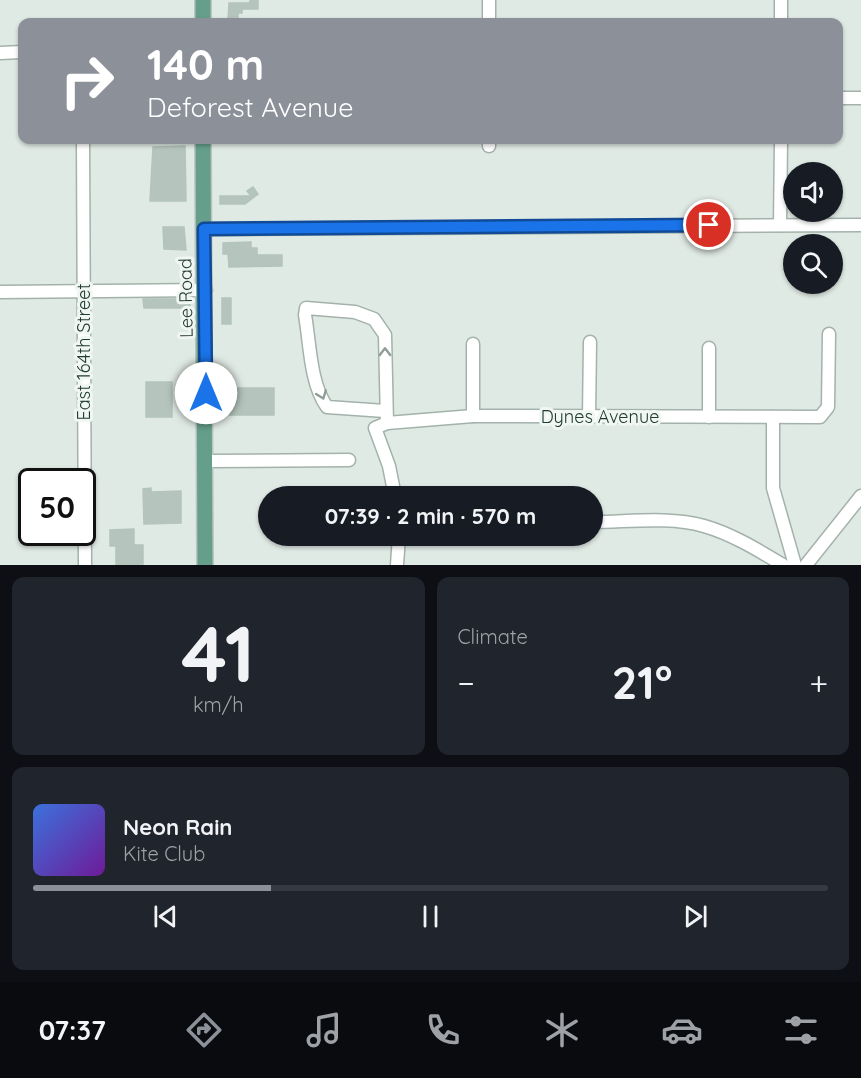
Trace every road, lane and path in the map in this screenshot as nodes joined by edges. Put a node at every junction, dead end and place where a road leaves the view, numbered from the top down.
1 (203, 0) edge
2 (489, 0) edge
3 (781, 0) edge
4 (203, 18) edge
5 (489, 18) edge
6 (781, 18) edge
7 (0, 52) edge
8 (18, 52) edge
9 (843, 98) edge
10 (861, 98) edge
11 (83, 144) edge
12 (203, 144) edge
13 (781, 144) edge
14 (780, 225) junction
15 (861, 225) edge
16 (204, 229) junction
17 (206, 290) junction
18 (0, 292) edge
19 (83, 292) junction
20 (829, 334) dead end
21 (590, 342) dead end
22 (472, 344) dead end
23 (709, 348) dead end
24 (472, 416) junction
25 (589, 417) junction
26 (709, 417) junction
27 (773, 417) junction
28 (382, 421) junction
29 (349, 460) dead end
30 (206, 461) junction
31 (393, 486) edge
32 (861, 496) edge
33 (603, 522) edge
34 (398, 546) edge
35 (85, 565) edge
36 (205, 565) edge
37 (397, 565) edge
38 (783, 565) edge
39 (795, 565) edge
40 (806, 565) edge

1 - 4 main road
2 - 5 street
3 - 6 street
7 - 8 street
9 - 10 street
11 - 19 street, East 164th Street
12 - 16 main road, Lee Road
13 - 14 street
14 - 15 street
14 - 16 street
16 - 17 main road, Lee Road
17 - 19 street
17 - 30 main road, Lee Road
18 - 19 street
19 - 35 street, East 164th Street
20 - 27 street, Dynes Avenue
21 - 25 street
22 - 24 street
23 - 26 street
24 - 25 street, Dynes Avenue
24 - 28 street, Dynes Avenue
25 - 26 street, Dynes Avenue
26 - 27 street, Dynes Avenue
27 - 39 street
28 -> 28 street, Dynes Avenue
28 - 31 street
29 - 30 street
30 - 36 main road, Lee Road
32 - 40 street
33 - 38 street
34 - 37 street

